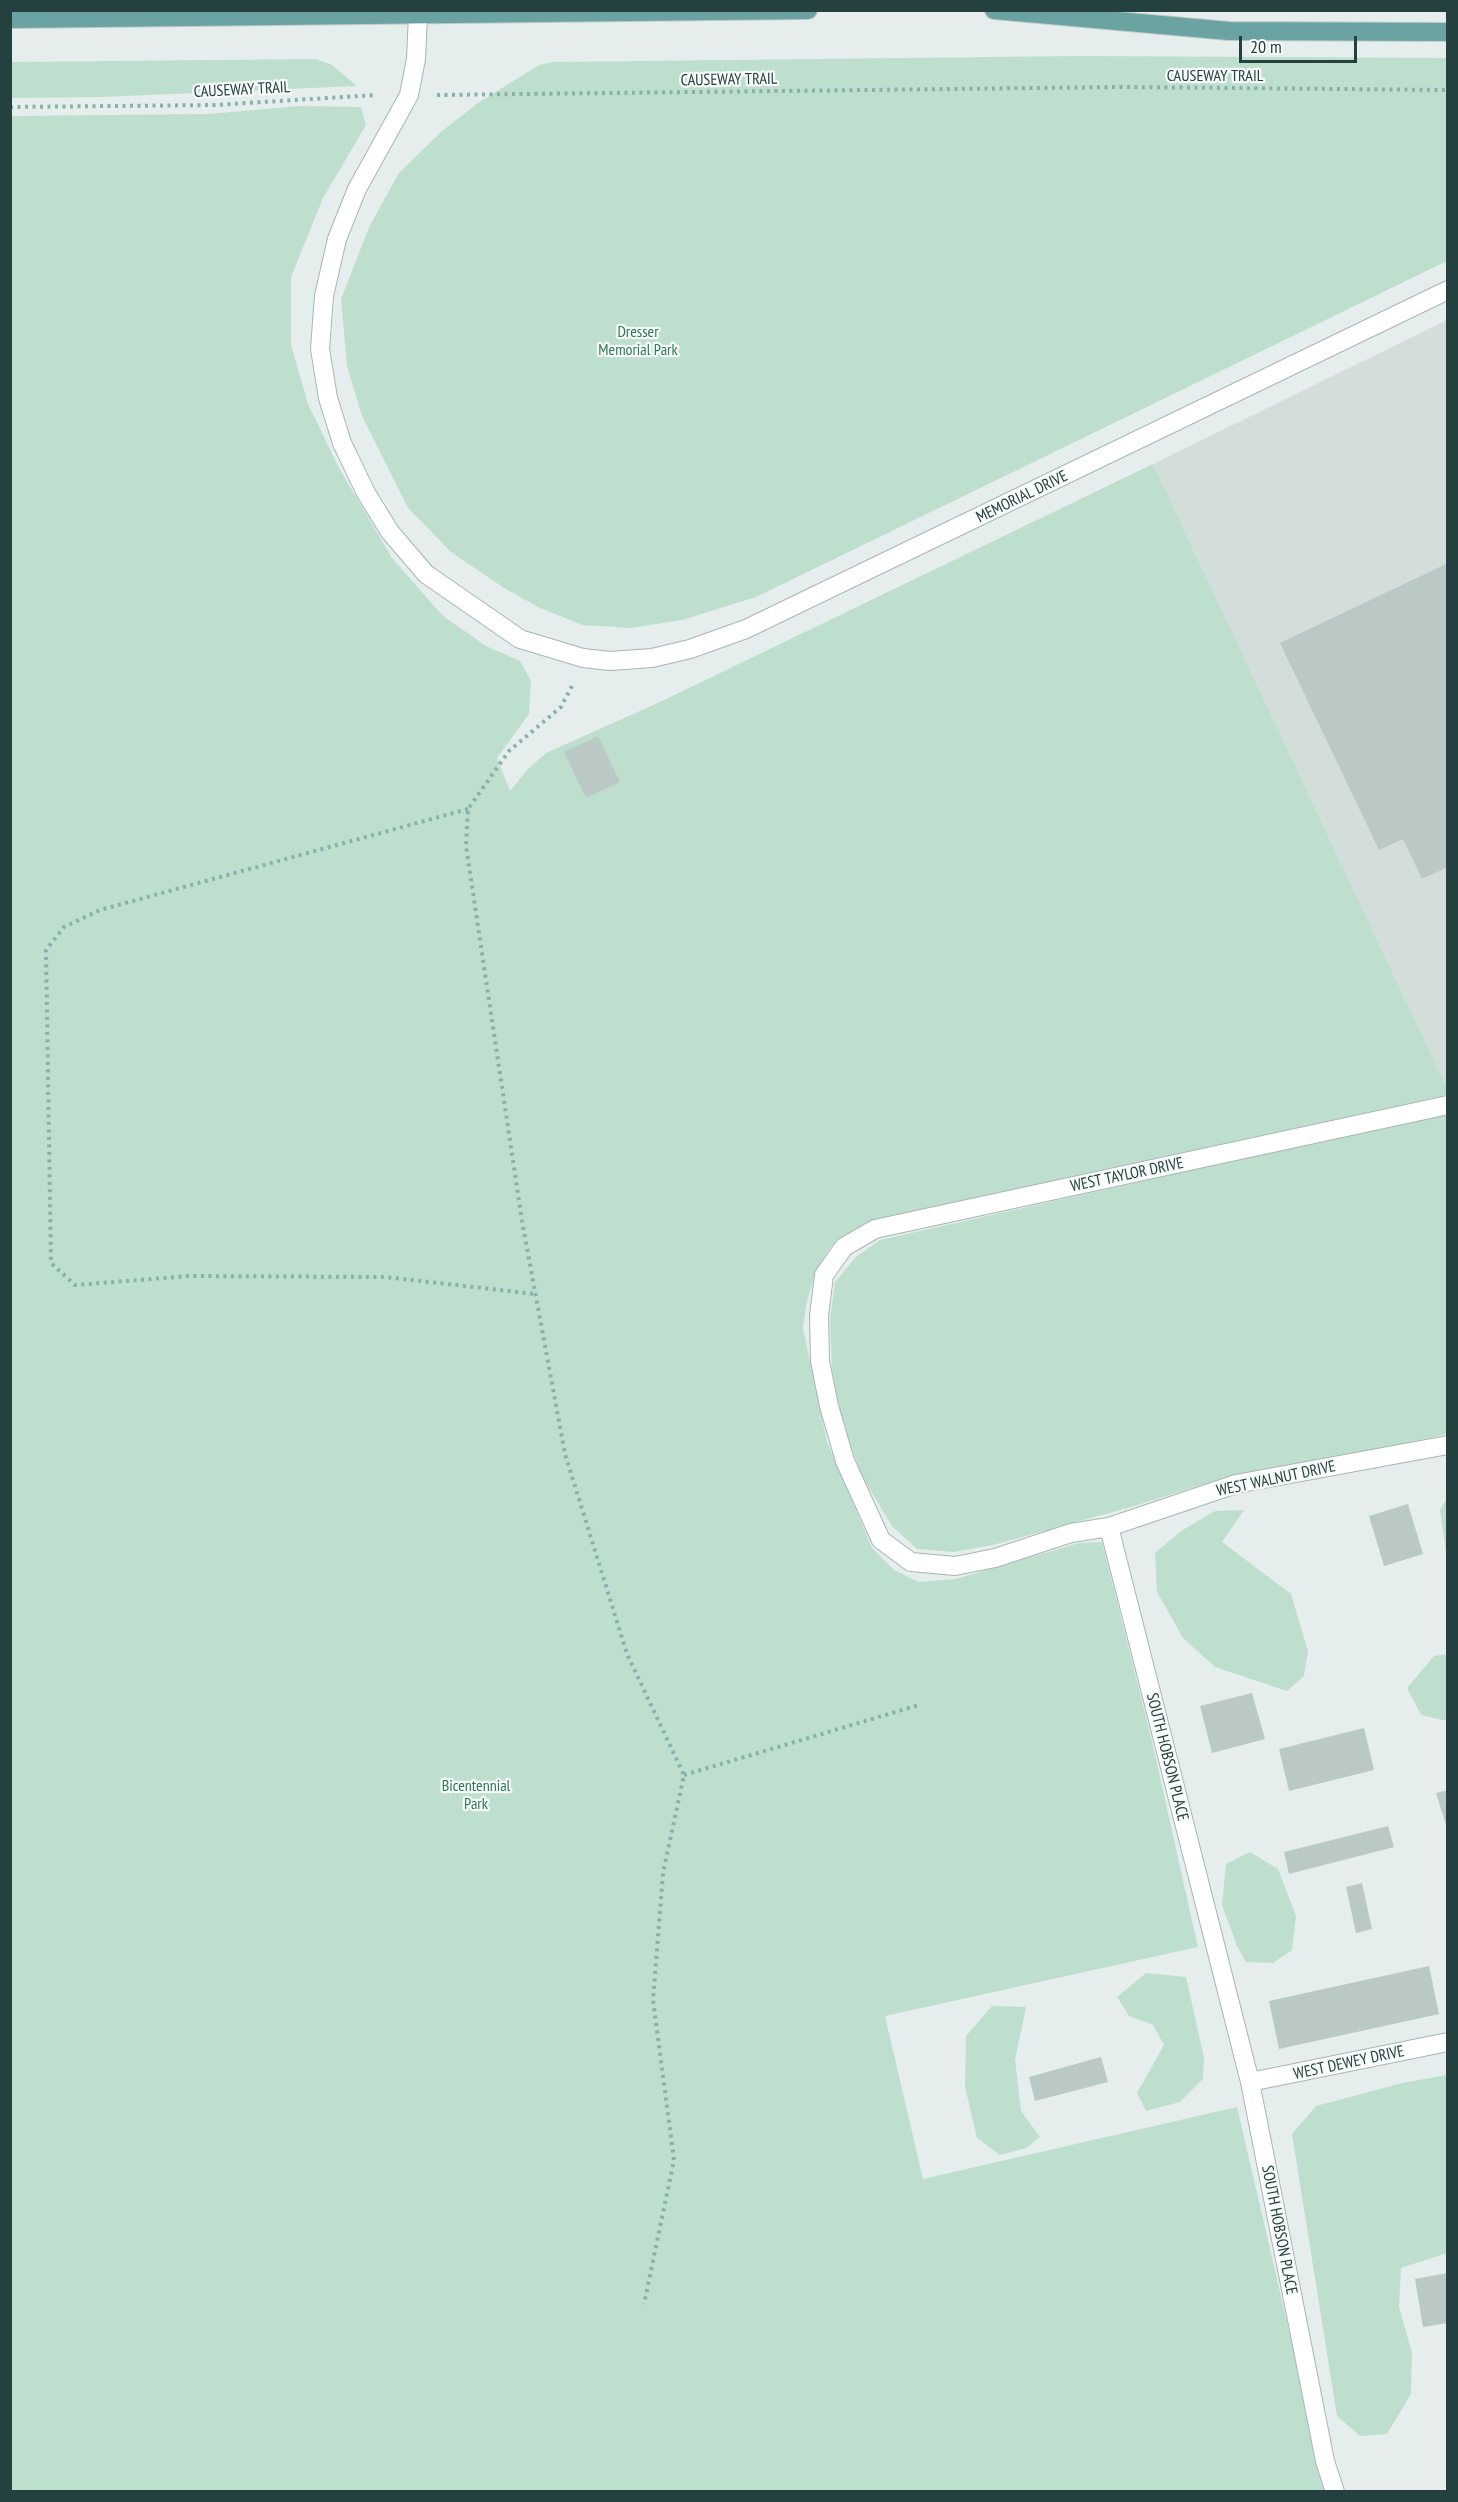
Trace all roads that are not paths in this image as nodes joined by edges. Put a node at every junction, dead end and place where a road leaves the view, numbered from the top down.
1 (808, 10) edge
2 (994, 10) edge
3 (418, 15) junction
4 (10, 19) edge
5 (1448, 32) edge
6 (1448, 290) edge
7 (1448, 1105) edge
8 (1448, 1445) edge
9 (1109, 1527) junction
10 (1448, 2042) edge
11 (1250, 2082) junction
12 (1335, 2492) edge

1 - 3 main road
2 - 5 main road
3 - 4 main road
3 - 6 street, MEMORIAL DRIVE
7 - 9 street, WEST TAYLOR DRIVE
8 - 9 street, WEST WALNUT DRIVE
9 - 11 street, SOUTH HOBSON PLACE
10 - 11 street, WEST DEWEY DRIVE
11 - 12 street, SOUTH HOBSON PLACE

